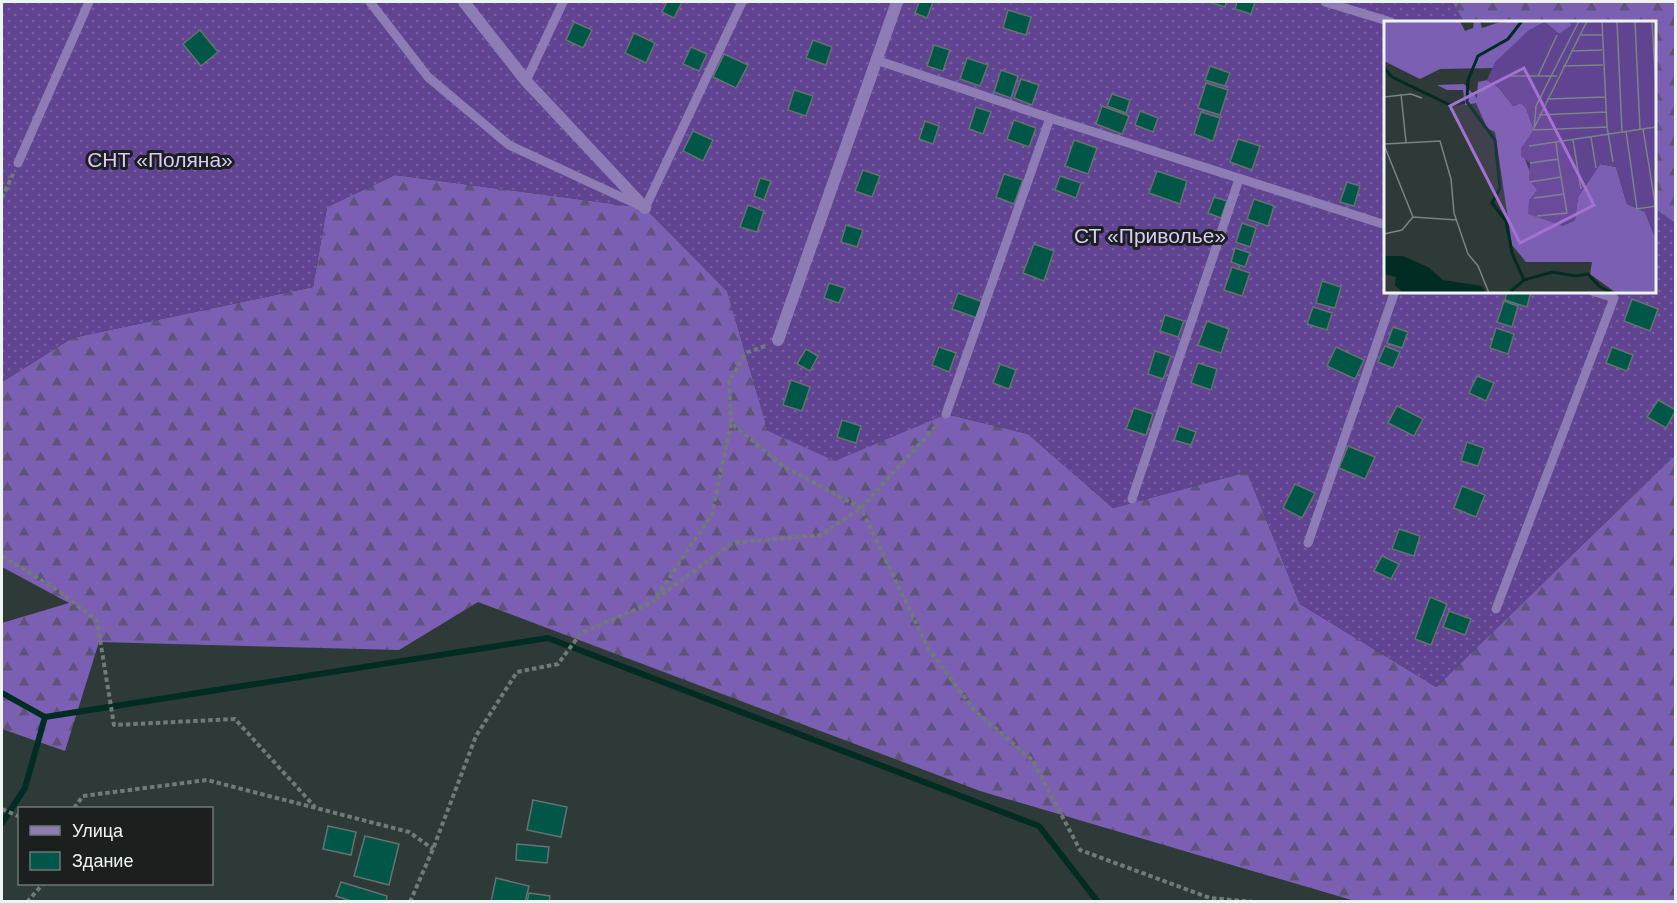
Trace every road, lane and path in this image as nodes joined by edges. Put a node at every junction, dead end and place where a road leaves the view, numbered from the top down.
1 (89, 2) edge
2 (369, 2) edge
3 (464, 2) edge
4 (563, 2) edge
5 (742, 2) edge
6 (897, 2) edge
7 (1325, 2) edge
8 (1388, 21) edge
9 (876, 60) junction
10 (526, 81) junction
11 (1050, 118) junction
12 (18, 164) joint
13 (1239, 179) junction
14 (2, 198) edge
15 (645, 208) junction
16 (1384, 224) edge
17 (1395, 292) edge
18 (1595, 292) edge
19 (778, 340) joint
20 (946, 414) joint
21 (731, 423) junction
22 (1132, 499) dead end
23 (861, 507) junction
24 (1308, 543) dead end
25 (2, 556) edge
26 (652, 602) junction
27 (1496, 609) dead end
28 (75, 807) edge
29 (315, 807) junction
30 (2, 809) edge
31 (18, 816) edge
32 (433, 849) junction
33 (42, 885) edge
34 (27, 902) edge
35 (410, 902) edge
36 (1255, 902) edge

1 - 12 lane
2 - 15 lane
3 - 10 street
4 - 10 lane
5 - 15 lane
6 - 9 street
7 - 8 lane
9 - 11 lane
9 - 19 street
10 - 15 street
11 - 13 lane
11 - 20 lane
12 - 14 path
13 - 16 lane
13 - 22 lane
17 - 24 lane
18 - 27 lane
19 - 21 path
20 - 23 path
21 - 23 path
21 - 26 path
23 - 26 path
23 - 36 path
25 - 29 path
26 - 32 path
28 - 29 path
29 - 32 path
30 - 31 path
32 - 35 path
33 - 34 path

